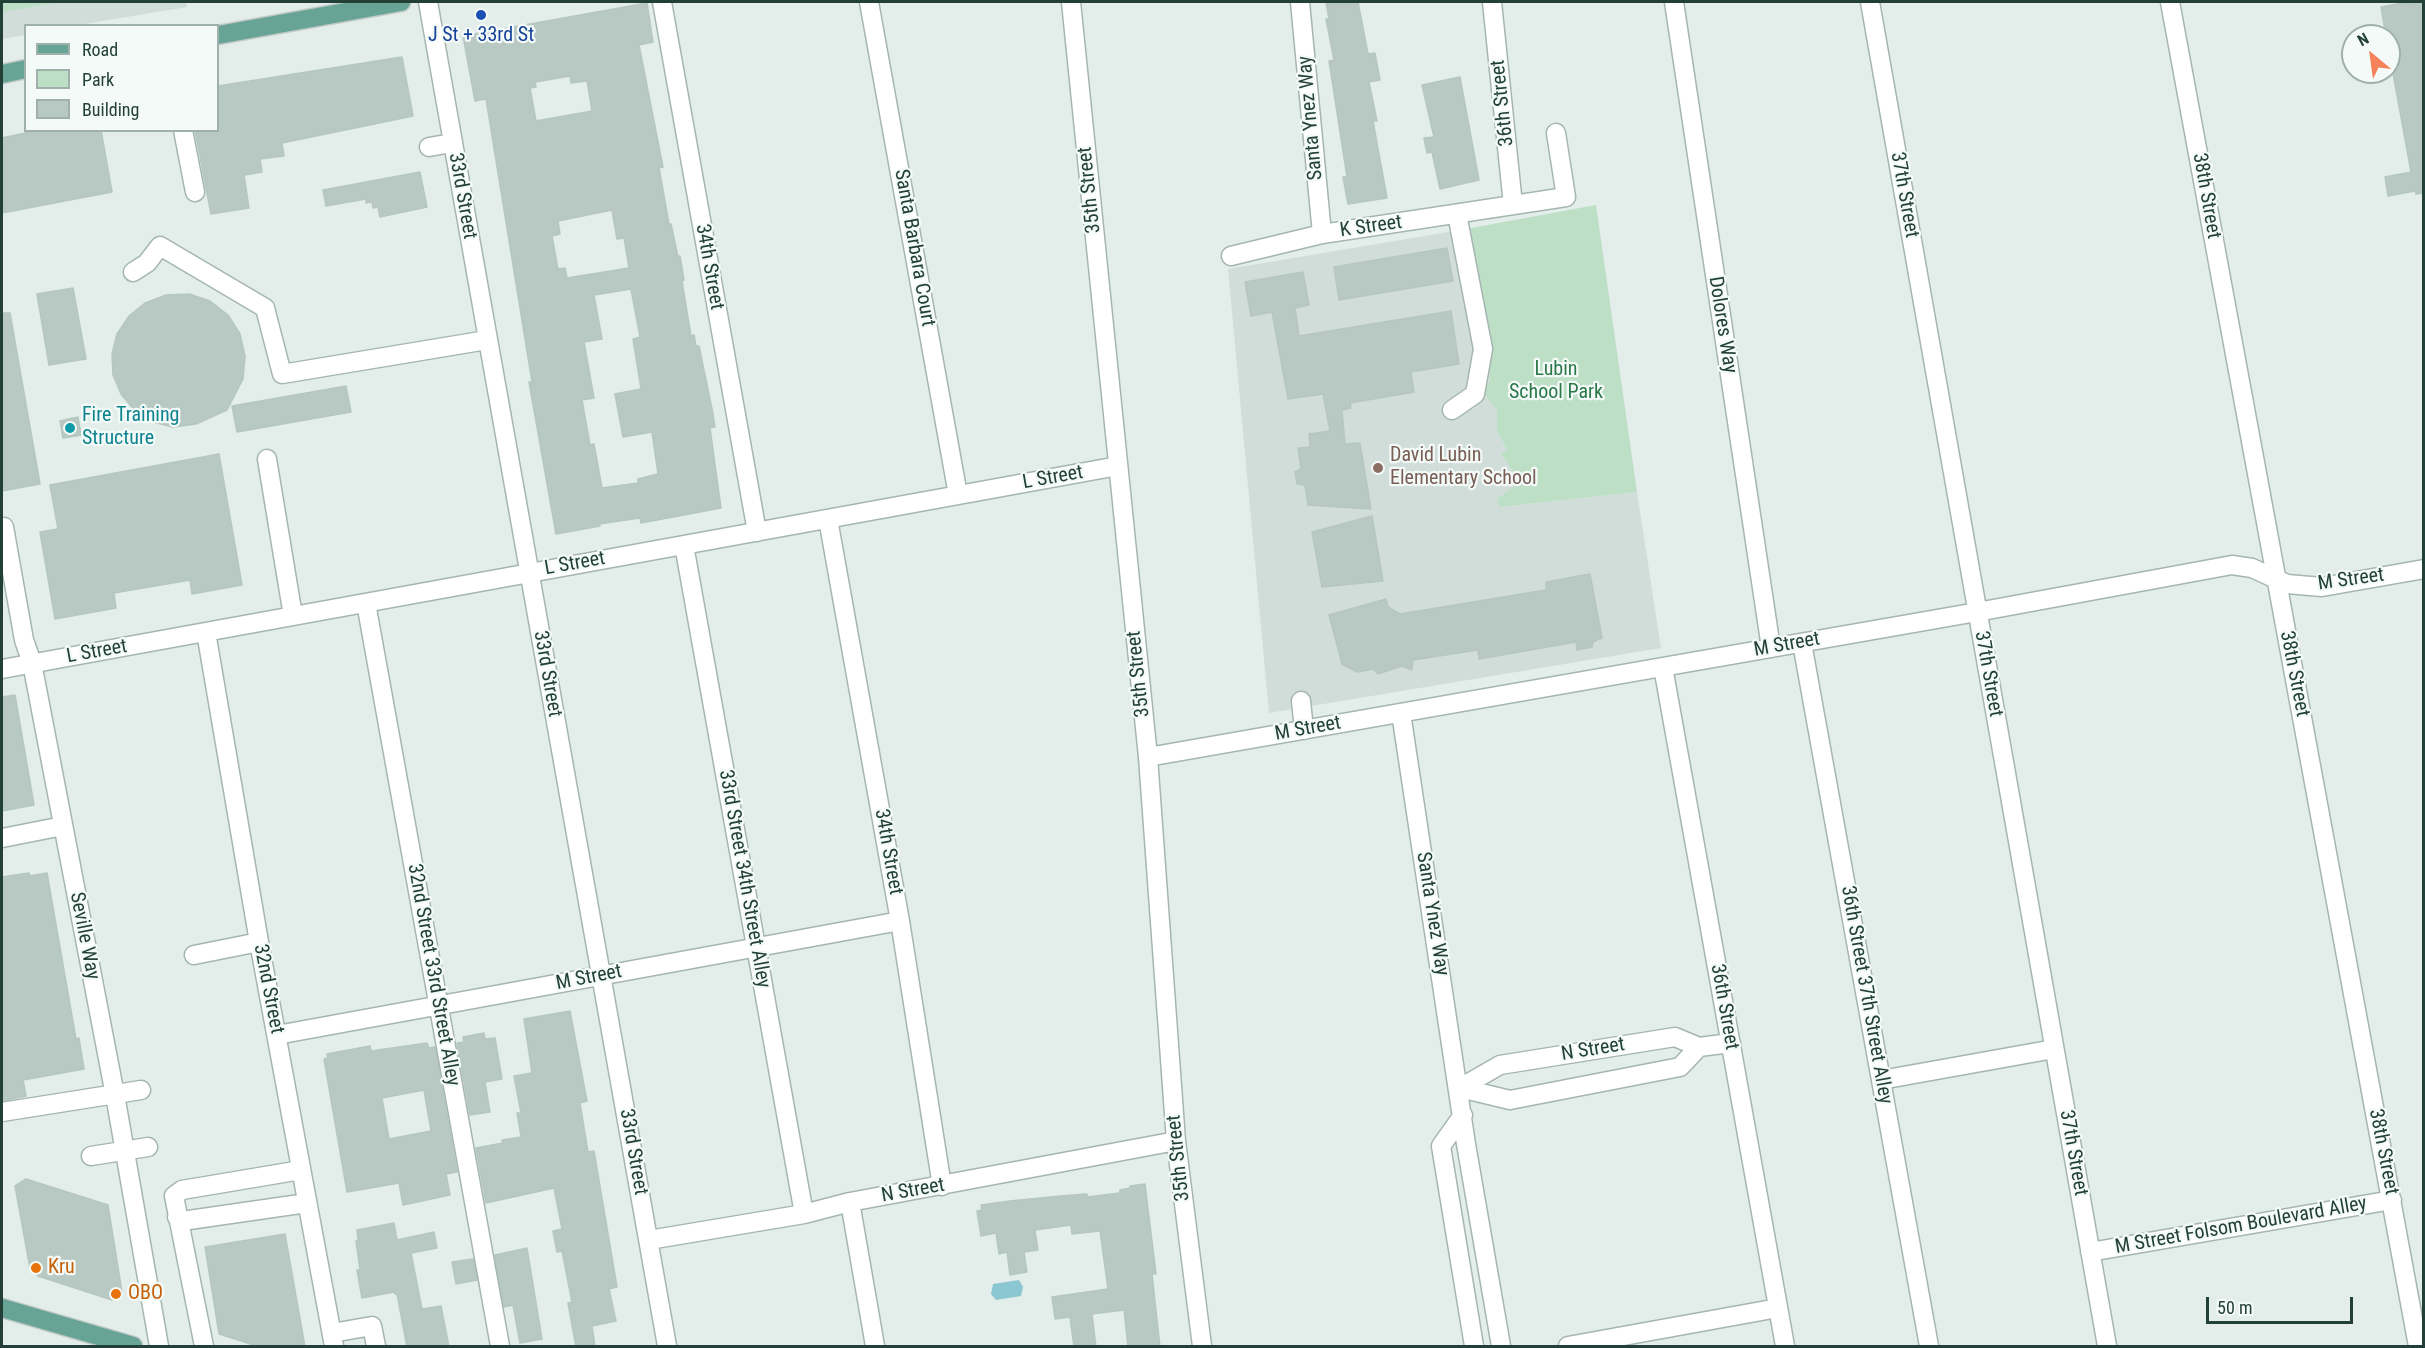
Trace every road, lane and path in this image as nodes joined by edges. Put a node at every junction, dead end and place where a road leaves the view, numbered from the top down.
1 (401, 2) edge
2 (428, 2) edge
3 (662, 2) edge
4 (869, 2) edge
5 (1071, 2) edge
6 (1300, 2) edge
7 (1492, 2) edge
8 (1674, 2) edge
9 (1870, 2) edge
10 (2170, 2) edge
11 (325, 8) edge
12 (219, 35) edge
13 (24, 69) edge
14 (2, 74) edge
15 (183, 132) edge
16 (1556, 133) dead end
17 (452, 143) junction
18 (429, 147) dead end
19 (195, 192) dead end
20 (1513, 205) junction
21 (1457, 214) junction
22 (1322, 234) junction
23 (1231, 256) dead end
24 (133, 273) dead end
25 (487, 340) junction
26 (1452, 410) dead end
27 (267, 459) dead end
28 (1118, 466) junction
29 (958, 495) junction
30 (828, 519) junction
31 (4, 527) dead end
32 (757, 532) junction
33 (684, 545) junction
34 (2424, 569) edge
35 (528, 572) junction
36 (2276, 580) junction
37 (366, 603) junction
38 (1977, 612) junction
39 (293, 616) junction
40 (206, 632) junction
41 (1802, 643) junction
42 (1771, 648) junction
43 (32, 663) junction
44 (1663, 667) junction
45 (2, 669) edge
46 (1301, 701) dead end
47 (1401, 713) junction
48 (1304, 730) junction
49 (1148, 758) junction
50 (63, 826) junction
51 (2, 838) edge
52 (900, 921) junction
53 (259, 942) junction
54 (757, 948) junction
55 (194, 955) dead end
56 (602, 975) junction
57 (439, 1006) junction
58 (277, 1035) junction
59 (1731, 1043) junction
60 (1699, 1047) junction
61 (2054, 1049) junction
62 (1881, 1080) junction
63 (1460, 1088) junction
64 (141, 1090) dead end
65 (115, 1095) junction
66 (2, 1112) edge
67 (1463, 1115) junction
68 (1176, 1141) junction
69 (148, 1147) dead end
70 (125, 1150) junction
71 (91, 1156) dead end
72 (301, 1170) junction
73 (942, 1186) junction
74 (2391, 1200) junction
75 (850, 1202) junction
76 (307, 1203) junction
77 (804, 1214) junction
78 (177, 1217) junction
79 (649, 1240) junction
80 (2090, 1252) junction
81 (2, 1308) edge
82 (1778, 1308) junction
83 (333, 1340) edge
84 (133, 1347) edge
85 (159, 1347) edge
86 (204, 1347) edge
87 (376, 1347) edge
88 (500, 1347) edge
89 (667, 1347) edge
90 (875, 1347) edge
91 (1202, 1347) edge
92 (1474, 1347) edge
93 (1501, 1347) edge
94 (1568, 1347) edge
95 (1785, 1347) edge
96 (1929, 1347) edge
97 (2107, 1347) edge
98 (2418, 1347) edge

1 - 11 main road
2 - 17 street, 33rd Street
3 - 32 street, 34th Street
4 - 29 street, Santa Barbara Court
5 - 28 street, 35th Street
6 - 22 street, Santa Ynez Way
7 - 20 street, 36th Street
8 - 42 street, Dolores Way
9 - 38 street, 37th Street
10 - 36 street, 38th Street
11 - 12 main road
13 - 14 main road
15 - 19 street
16 - 20 street, K Street
17 - 18 street
17 - 25 street, 33rd Street
20 - 21 street, K Street
21 - 22 street, K Street
21 - 26 street
22 - 23 street, K Street
24 - 25 street
25 - 35 street, 33rd Street
27 - 39 street
28 - 29 street, L Street
28 - 49 street, 35th Street
29 - 30 street, L Street
30 - 32 street, L Street
30 - 52 street, 34th Street
31 - 43 street, Seville Way
32 - 33 street, L Street
33 - 35 street, L Street
33 - 54 street, 33rd Street 34th Street Alley
34 - 36 street, M Street
35 - 37 street, L Street
35 - 56 street, 33rd Street
36 - 38 street, M Street
36 - 74 street, 38th Street
37 - 39 street, L Street
37 - 57 street, 32nd Street 33rd Street Alley
38 - 41 street, M Street
38 - 61 street, 37th Street
39 - 40 street, L Street
40 - 43 street, L Street
40 - 53 street, 32nd Street
41 - 42 street, M Street
41 - 62 street, 36th Street 37th Street Alley
42 - 44 street, M Street
43 - 45 street, L Street
43 - 50 street, Seville Way
44 - 47 street, M Street
44 - 59 street, 36th Street
46 - 48 street
47 - 48 street, M Street
47 - 63 street, Santa Ynez Way
48 - 49 street, M Street
49 - 68 street, 35th Street
50 - 51 street
50 - 65 street, Seville Way
52 - 54 street, M Street
52 - 73 street, 34th Street
53 - 55 street
53 - 58 street, 32nd Street
54 - 56 street, M Street
54 - 77 street, 33rd Street 34th Street Alley
56 - 57 street, M Street
56 - 79 street, 33rd Street
57 - 58 street, M Street
57 - 88 street, 32nd Street 33rd Street Alley
58 - 72 street, 32nd Street
59 - 60 street, N Street
59 - 82 street, 36th Street
60 - 63 street, N Street
60 - 63 street
61 - 62 street
61 - 80 street, 37th Street
62 - 96 street, 36th Street 37th Street Alley
63 - 67 street, Santa Ynez Way
64 - 65 street
65 - 66 street
65 - 70 street, Seville Way
67 - 92 street
67 - 93 street, Santa Ynez Way
68 - 73 street, N Street
68 - 91 street, 35th Street
69 - 70 street
70 - 71 street
70 - 85 street, Seville Way
72 - 76 street, 32nd Street
72 - 78 street
73 - 75 street, N Street
74 - 80 street, M Street Folsom Boulevard Alley
74 - 98 street, 38th Street
75 - 77 street, N Street
75 - 90 street
76 - 78 street
76 - 83 street, 32nd Street
77 - 79 street, N Street
78 - 86 street
79 - 89 street, 33rd Street
80 - 97 street, 37th Street
81 - 84 main road
82 - 94 street
82 - 95 street, 36th Street
83 - 87 street

